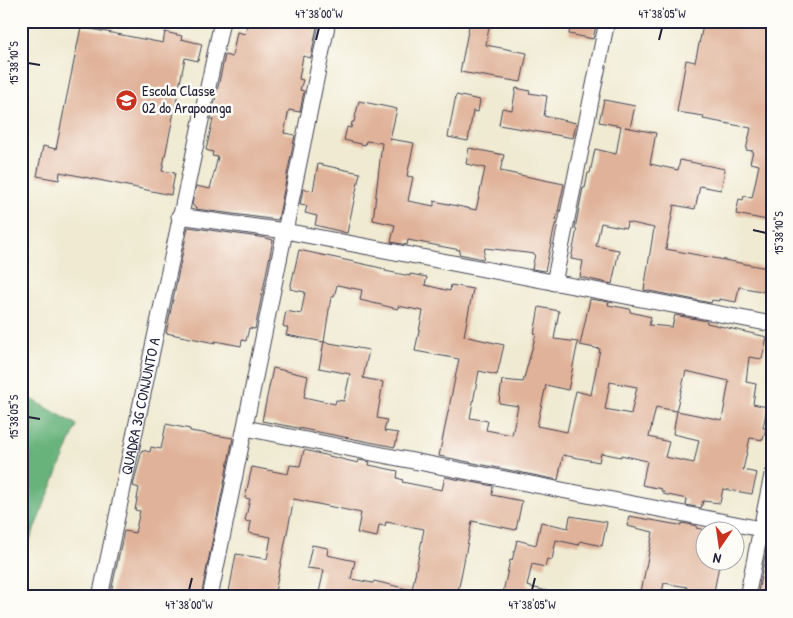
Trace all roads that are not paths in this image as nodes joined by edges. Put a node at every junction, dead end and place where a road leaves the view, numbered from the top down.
1 (222, 21) edge
2 (328, 21) edge
3 (607, 21) edge
4 (179, 216) junction
5 (285, 231) junction
6 (554, 282) junction
7 (772, 324) edge
8 (245, 428) junction
9 (772, 475) edge
10 (761, 529) junction
11 (100, 597) edge
12 (210, 597) edge
13 (747, 597) edge

1 - 4 street, QUADRA 3G CONJUNTO A
2 - 5 street
3 - 6 street
4 - 5 street
4 - 11 street, QUADRA 3G CONJUNTO A
5 - 6 street
5 - 8 street
6 - 7 street
8 - 10 street
8 - 12 street
9 - 10 street
10 - 13 street

